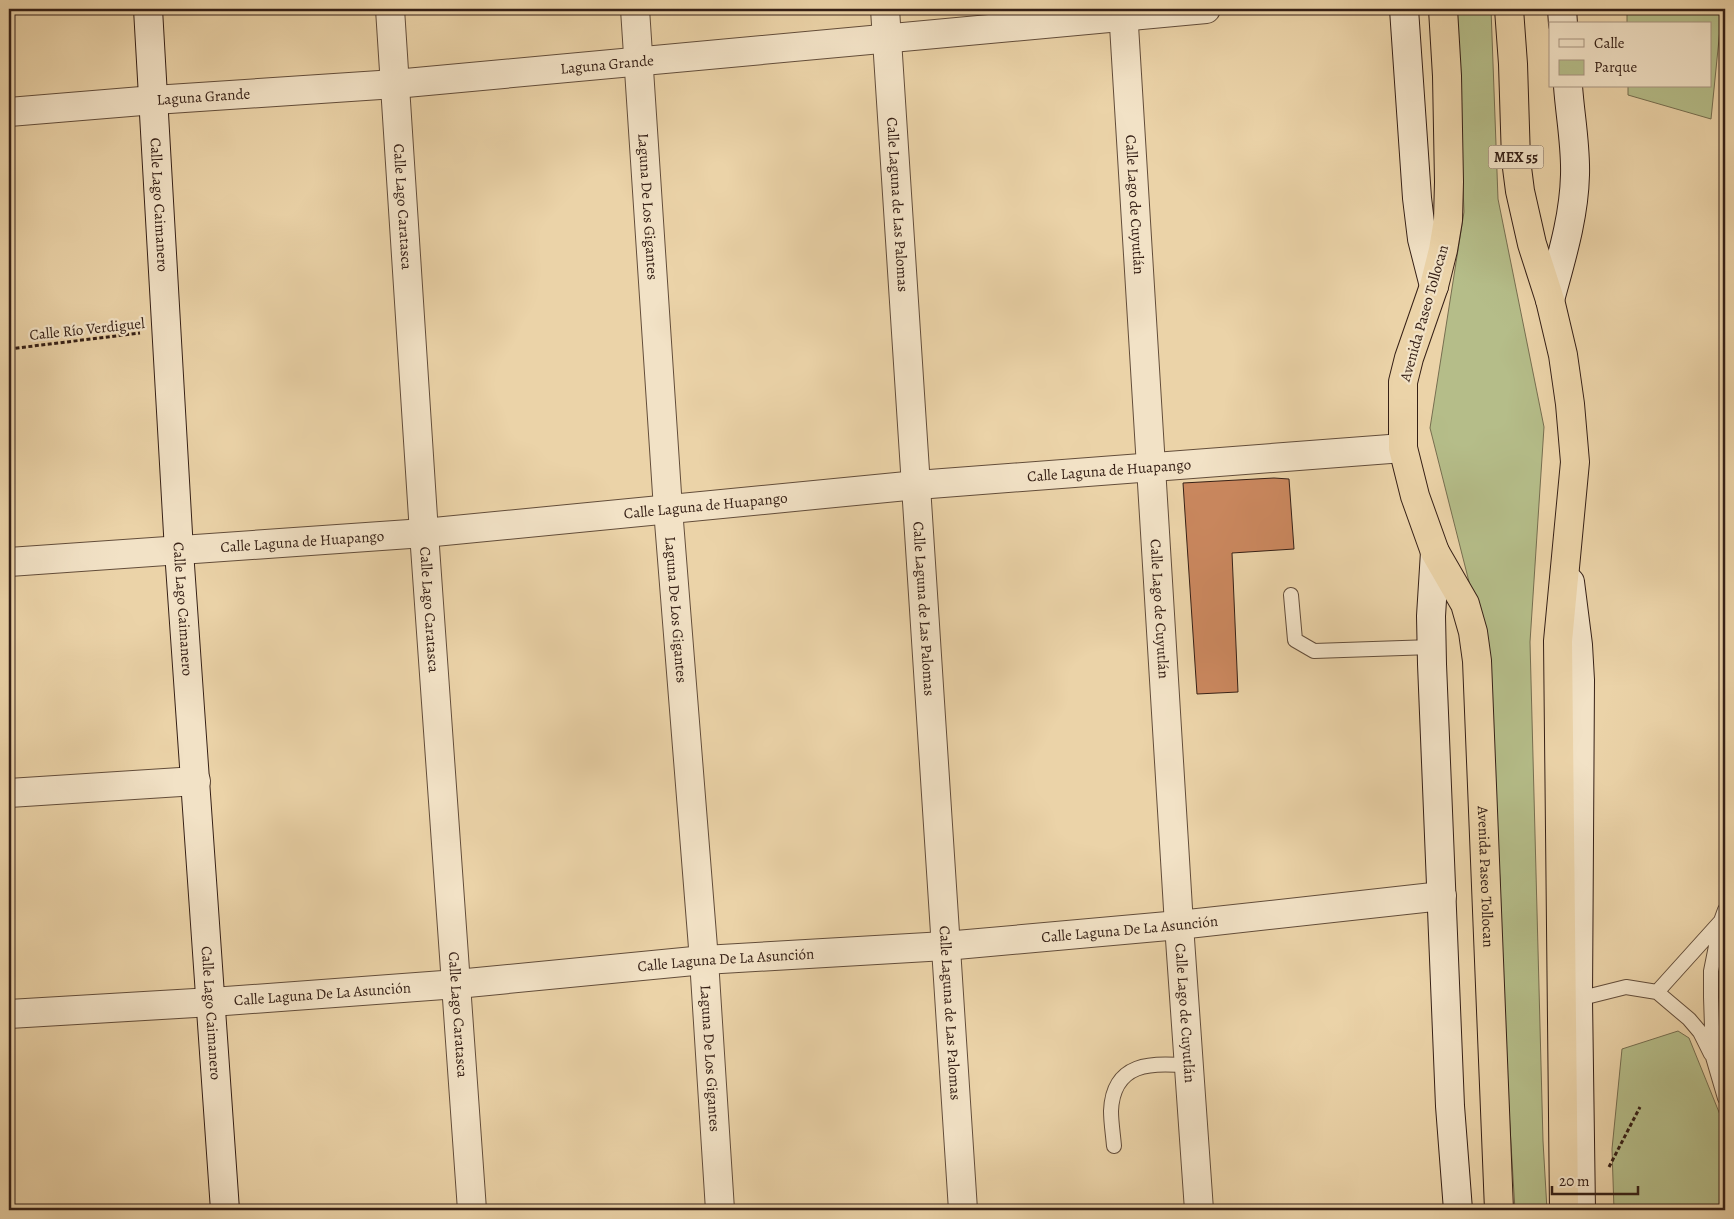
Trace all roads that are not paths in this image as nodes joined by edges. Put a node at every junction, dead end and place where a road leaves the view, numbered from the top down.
1 (148, 9) edge
2 (390, 9) edge
3 (635, 9) edge
4 (885, 9) edge
5 (1206, 9) edge
6 (1404, 9) edge
7 (1443, 9) edge
8 (1509, 9) edge
9 (1562, 9) edge
10 (1124, 13) edge
11 (1563, 22) edge
12 (887, 39) junction
13 (639, 63) junction
14 (395, 84) junction
15 (1568, 88) edge
16 (154, 100) junction
17 (9, 112) edge
18 (1434, 286) junction
19 (1550, 300) junction
20 (1403, 448) junction
21 (1150, 467) junction
22 (917, 485) junction
23 (668, 508) junction
24 (424, 533) junction
25 (179, 551) junction
26 (1436, 552) junction
27 (1566, 554) junction
28 (9, 562) edge
29 (1291, 595) dead end
30 (1432, 647) junction
31 (196, 782) junction
32 (9, 793) edge
33 (1442, 896) junction
34 (1723, 916) edge
35 (1179, 925) junction
36 (945, 946) junction
37 (704, 960) junction
38 (456, 984) junction
39 (1657, 992) junction
40 (1578, 999) junction
41 (212, 1002) junction
42 (9, 1014) edge
43 (1713, 1057) junction
44 (1190, 1066) junction
45 (1725, 1098) edge
46 (1114, 1146) dead end
47 (225, 1210) edge
48 (472, 1210) edge
49 (720, 1210) edge
50 (963, 1210) edge
51 (1199, 1210) edge
52 (1458, 1210) edge
53 (1499, 1210) edge
54 (1564, 1210) edge
55 (1581, 1210) edge

1 - 16 street, Calle Lago Caimanero
2 - 14 street, Calle Lago Caratasca
3 - 13 street, Laguna De Los Gigantes
4 - 12 street, Calle Laguna de Las Palomas
5 - 10 street, Laguna Grande
6 - 18 street
7 - 18 highway, Avenida Paseo Tollocan
8 - 19 highway, MEX 55
9 - 11 street
10 - 12 street, Laguna Grande
10 - 21 street, Calle Lago de Cuyutlán
12 - 13 street, Laguna Grande
12 - 22 street, Calle Laguna de Las Palomas
13 - 14 street, Laguna Grande
13 - 23 street, Laguna De Los Gigantes
14 - 16 street, Laguna Grande
14 - 24 street, Calle Lago Caratasca
15 - 19 street
16 - 17 street, Laguna Grande
16 - 25 street, Calle Lago Caimanero
18 - 20 highway, Avenida Paseo Tollocan
19 - 27 highway, MEX 55
20 - 21 street, Calle Laguna de Huapango
20 - 26 highway, Avenida Paseo Tollocan
21 - 22 street, Calle Laguna de Huapango
21 - 35 street, Calle Lago de Cuyutlán
22 - 23 street, Calle Laguna de Huapango
22 - 36 street, Calle Laguna de Las Palomas
23 - 24 street, Calle Laguna de Huapango
23 - 37 street, Laguna De Los Gigantes
24 - 25 street, Calle Laguna de Huapango
24 - 38 street, Calle Lago Caratasca
25 - 28 street, Calle Laguna de Huapango
25 - 31 street, Calle Lago Caimanero
26 - 30 street, Avenida Paseo Tollocan
26 - 53 highway, Avenida Paseo Tollocan
27 - 40 street, MEX 55
27 - 54 highway
29 - 30 lane
30 - 33 street, Avenida Paseo Tollocan
31 - 32 street
31 - 41 street, Calle Lago Caimanero
33 - 35 street, Calle Laguna De La Asunción
33 - 52 street, Avenida Paseo Tollocan
34 - 39 lane
34 - 43 lane
35 - 36 street, Calle Laguna De La Asunción
35 - 44 street, Calle Lago de Cuyutlán
36 - 37 street, Calle Laguna De La Asunción
36 - 50 street, Calle Laguna de Las Palomas
37 - 38 street, Calle Laguna De La Asunción
37 - 49 street, Laguna De Los Gigantes
38 - 41 street, Calle Laguna De La Asunción
38 - 48 street, Calle Lago Caratasca
39 - 40 lane
39 - 43 lane
40 - 55 street, MEX 55
41 - 42 street, Calle Laguna De La Asunción
41 - 47 street, Calle Lago Caimanero
43 - 45 lane
44 - 46 lane
44 - 51 street, Calle Lago de Cuyutlán

